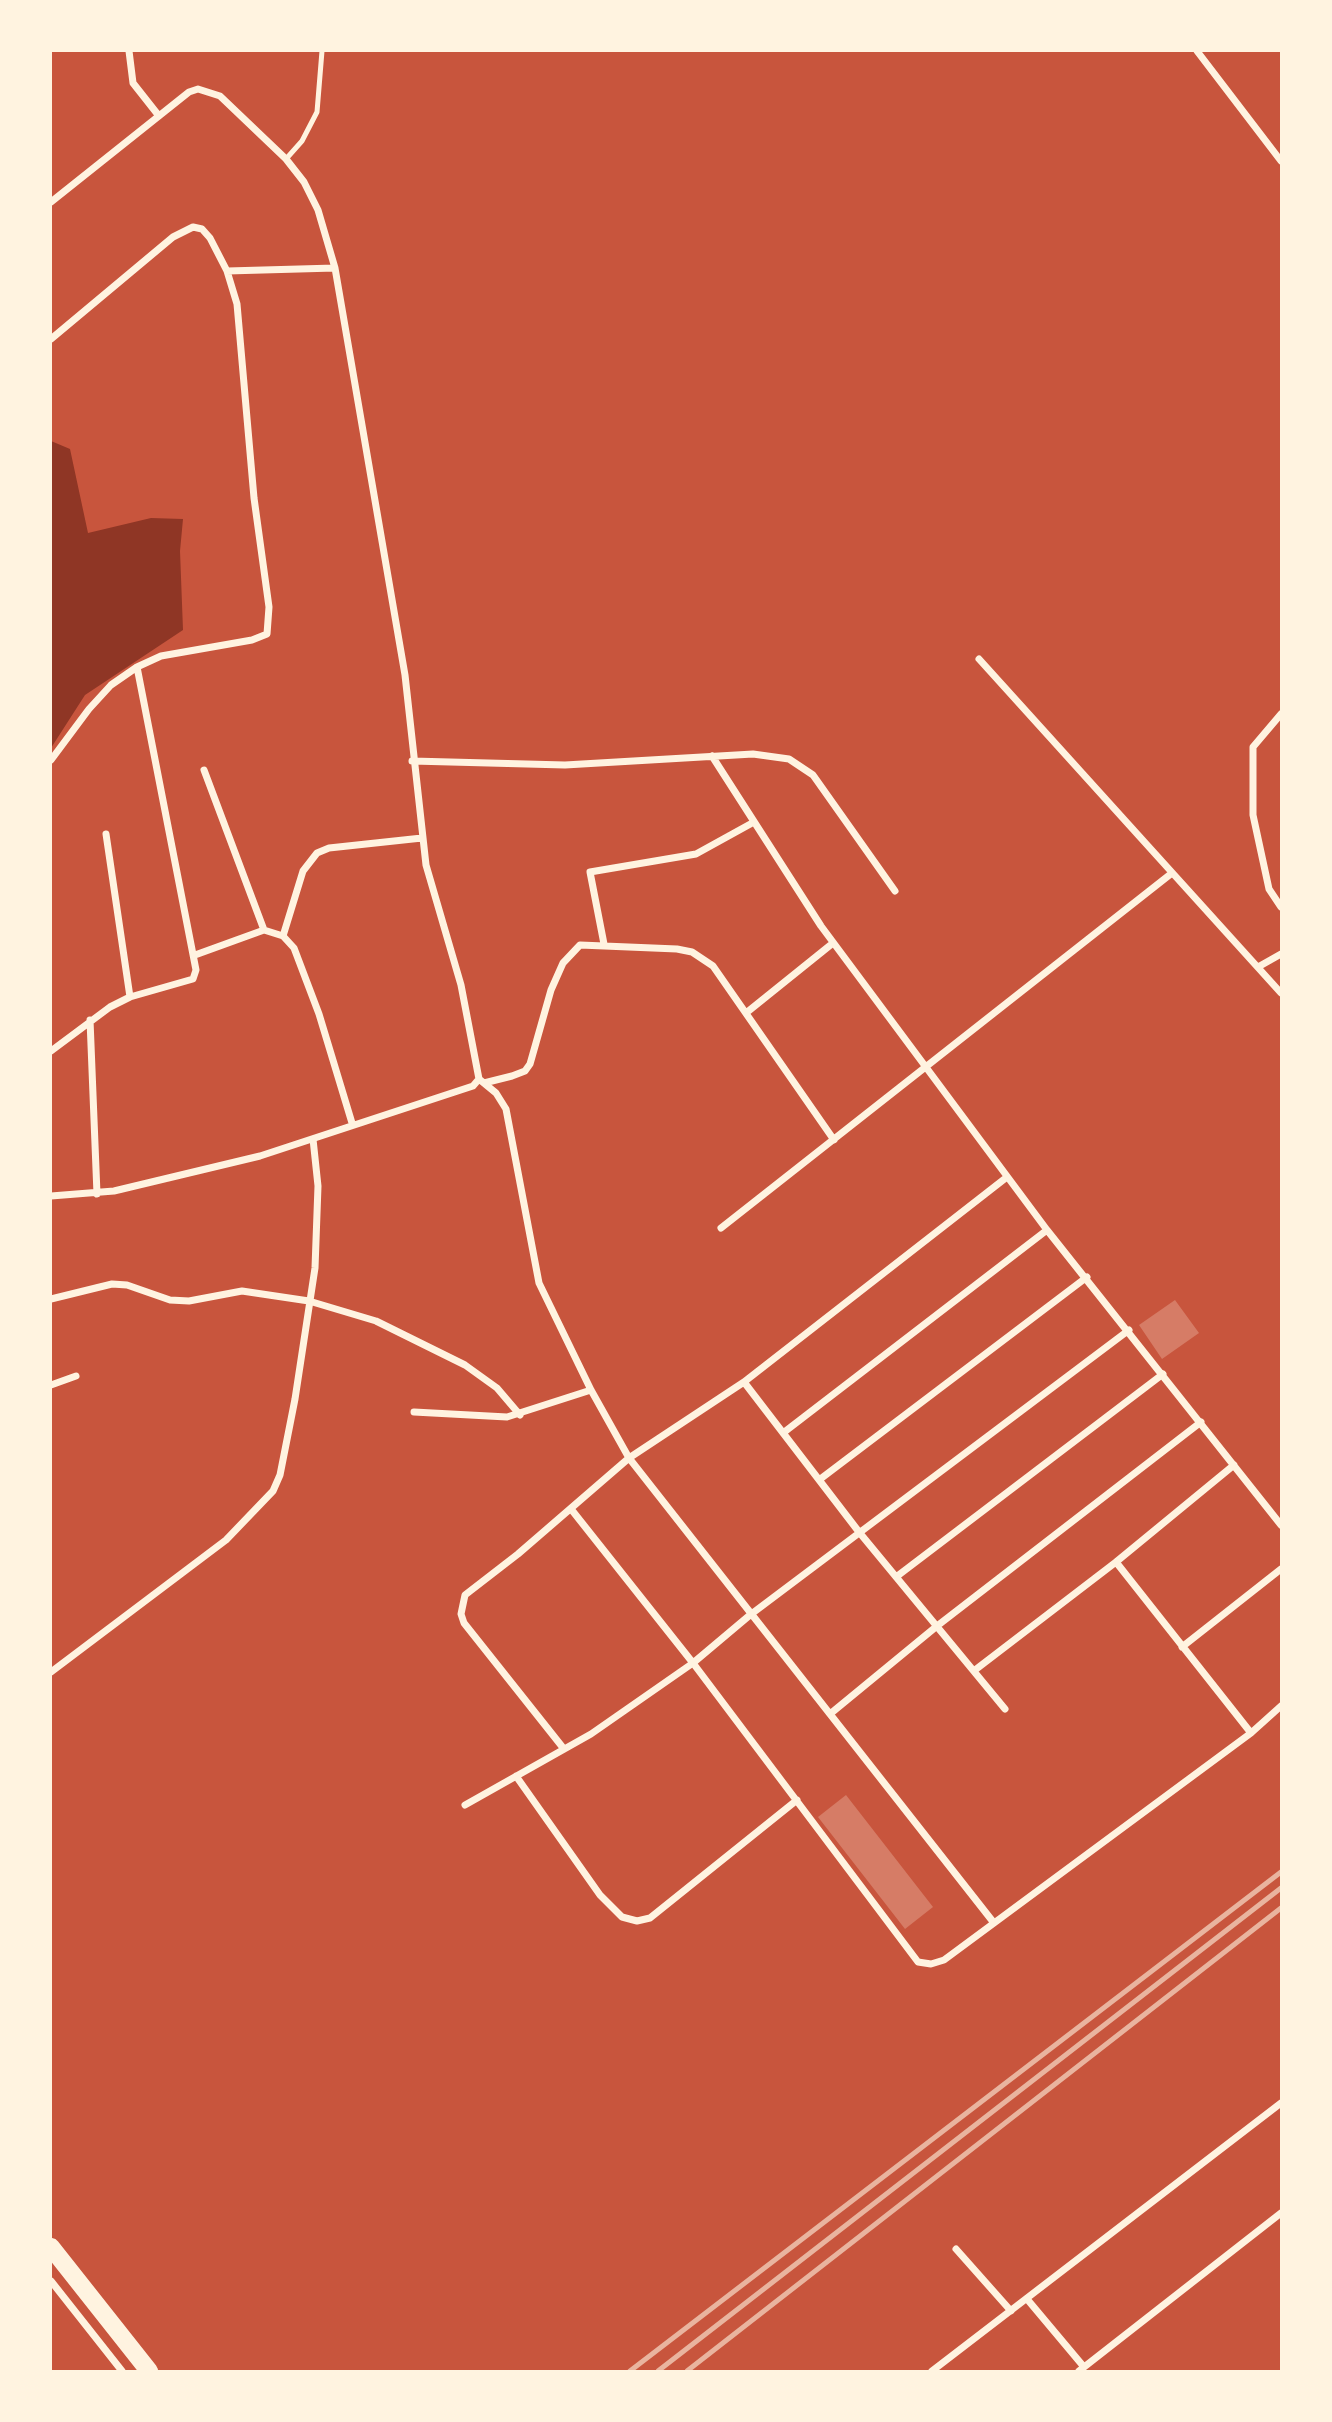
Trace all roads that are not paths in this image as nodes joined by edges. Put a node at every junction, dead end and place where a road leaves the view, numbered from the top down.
1 (129, 51) edge
2 (322, 51) edge
3 (1197, 51) edge
4 (159, 116) junction
5 (286, 159) junction
6 (1281, 162) edge
7 (51, 202) edge
8 (335, 268) junction
9 (227, 271) junction
10 (51, 339) edge
11 (979, 659) dead end
12 (137, 667) junction
13 (1281, 715) edge
14 (712, 756) junction
15 (51, 760) edge
16 (412, 761) junction
17 (204, 770) dead end
18 (754, 822) junction
19 (106, 834) dead end
20 (422, 838) junction
21 (1172, 873) junction
22 (895, 891) dead end
23 (1281, 907) edge
24 (264, 930) junction
25 (283, 936) junction
26 (833, 943) junction
27 (604, 944) junction
28 (1281, 954) edge
29 (195, 956) junction
30 (1258, 967) junction
31 (1281, 993) edge
32 (130, 997) junction
33 (746, 1013) junction
34 (90, 1020) junction
35 (51, 1051) edge
36 (926, 1067) junction
37 (481, 1081) junction
38 (352, 1123) junction
39 (313, 1139) junction
40 (834, 1140) junction
41 (1007, 1177) junction
42 (97, 1194) junction
43 (51, 1196) edge
44 (721, 1228) dead end
45 (1047, 1230) junction
46 (1087, 1277) junction
47 (51, 1299) edge
48 (309, 1301) junction
49 (1129, 1330) junction
50 (1163, 1374) junction
51 (76, 1376) dead end
52 (744, 1382) junction
53 (51, 1385) edge
54 (590, 1390) junction
55 (414, 1412) dead end
56 (520, 1415) junction
57 (1200, 1422) junction
58 (783, 1433) junction
59 (629, 1458) junction
60 (1234, 1465) junction
61 (819, 1480) junction
62 (571, 1509) junction
63 (1281, 1525) edge
64 (859, 1532) junction
65 (1116, 1562) junction
66 (1281, 1569) edge
67 (896, 1577) junction
68 (750, 1615) junction
69 (937, 1626) junction
70 (1182, 1647) junction
71 (693, 1663) junction
72 (975, 1670) junction
73 (51, 1672) edge
74 (1281, 1706) edge
75 (1006, 1709) dead end
76 (830, 1714) junction
77 (1251, 1733) junction
78 (564, 1749) junction
79 (516, 1776) junction
80 (797, 1800) junction
81 (465, 1805) dead end
82 (994, 1923) junction
83 (1281, 2103) edge
84 (1281, 2213) edge
85 (51, 2247) edge
86 (956, 2249) dead end
87 (51, 2281) edge
88 (1027, 2299) junction
89 (1011, 2311) junction
90 (1082, 2369) edge
91 (122, 2371) edge
92 (149, 2371) edge
93 (932, 2371) edge

1 - 4 street
2 - 5 lane
3 - 6 street
4 - 5 street
4 - 7 street
5 - 8 street
8 - 9 street
8 - 16 street
9 - 10 street
9 - 12 street
11 - 21 street
12 - 15 street
12 - 29 street
13 - 23 street
14 - 16 street
14 - 18 street
14 - 22 street
16 - 20 street
17 - 24 street
18 - 26 street
18 - 27 street
19 - 32 street
20 - 25 street
20 - 37 street
21 - 30 street
21 - 36 street
24 - 25 street
24 - 29 street
25 - 38 street
26 - 33 street
26 - 36 street
27 - 33 street
27 - 37 street
28 - 30 street
29 - 32 street
30 - 31 street
32 - 34 street
33 - 40 street
34 - 35 street
34 - 42 street
36 - 40 street
36 - 41 street
37 - 38 street
37 - 54 street
38 - 39 street
39 - 42 street
39 - 48 street
40 - 44 street
41 - 45 street
41 - 52 street
42 - 43 street
45 - 46 street
45 - 58 street
46 - 49 street
46 - 61 street
47 - 48 street
48 - 56 street
48 - 73 street
49 - 50 street
49 - 64 street
50 - 57 street
50 - 67 street
51 - 53 street
52 - 58 street
52 - 59 street
54 - 56 street
54 - 59 street
55 - 56 street
57 - 60 street
57 - 69 street
58 - 61 street
59 - 62 street
59 - 68 street
60 - 63 street
60 - 65 street
61 - 64 street
62 - 71 street
62 - 78 street
64 - 67 street
64 - 68 street
65 - 70 street
65 - 72 street
66 - 70 street
67 - 69 street
68 - 71 street
68 - 76 street
69 - 72 street
69 - 76 street
70 - 77 street
71 - 78 street
71 - 80 street
72 - 75 street
74 - 77 street
76 - 82 street
77 - 82 street
78 - 79 street
79 - 80 street
79 - 81 street
80 - 82 street
83 - 88 street
84 - 90 street
85 - 92 main road
86 - 89 street
87 - 91 street
88 - 89 street
88 - 90 street
89 - 93 street

